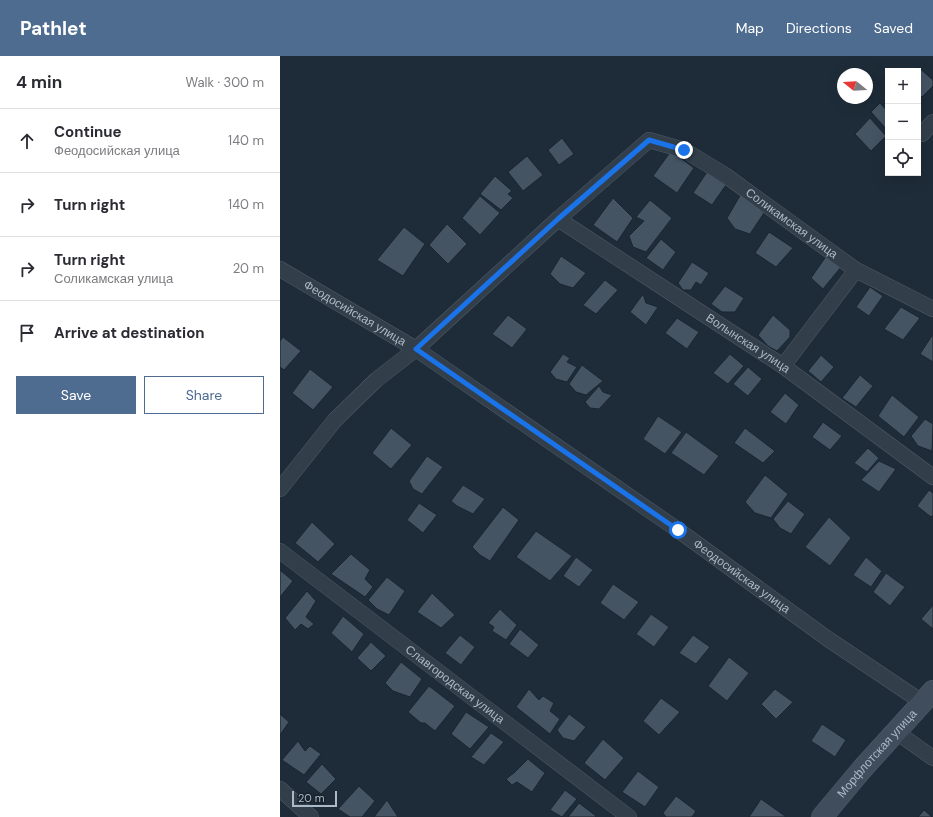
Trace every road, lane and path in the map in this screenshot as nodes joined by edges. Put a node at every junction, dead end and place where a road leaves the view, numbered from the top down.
1 (933, 122) edge
2 (922, 134) dead end
3 (558, 219) junction
4 (280, 269) edge
5 (856, 270) junction
6 (933, 309) edge
7 (416, 349) junction
8 (783, 366) junction
9 (933, 477) edge
10 (280, 489) edge
11 (280, 551) edge
12 (927, 696) edge
13 (895, 731) junction
14 (933, 758) edge
15 (280, 789) edge
16 (311, 817) edge
17 (629, 817) edge
18 (822, 817) edge

1 - 2 street
3 - 5 street, Соликамская улица
3 - 7 street
3 - 8 street, Волынская улица
4 - 7 street, Феодосийская улица
5 - 6 street, Соликамская улица
5 - 8 street
7 - 10 street
7 - 12 street, Феодосийская улица
8 - 9 street, Волынская улица
11 - 17 street, Славгородская улица
12 - 13 street, Морфлотская улица
13 - 14 street
13 - 18 street, Морфлотская улица
15 - 16 street

